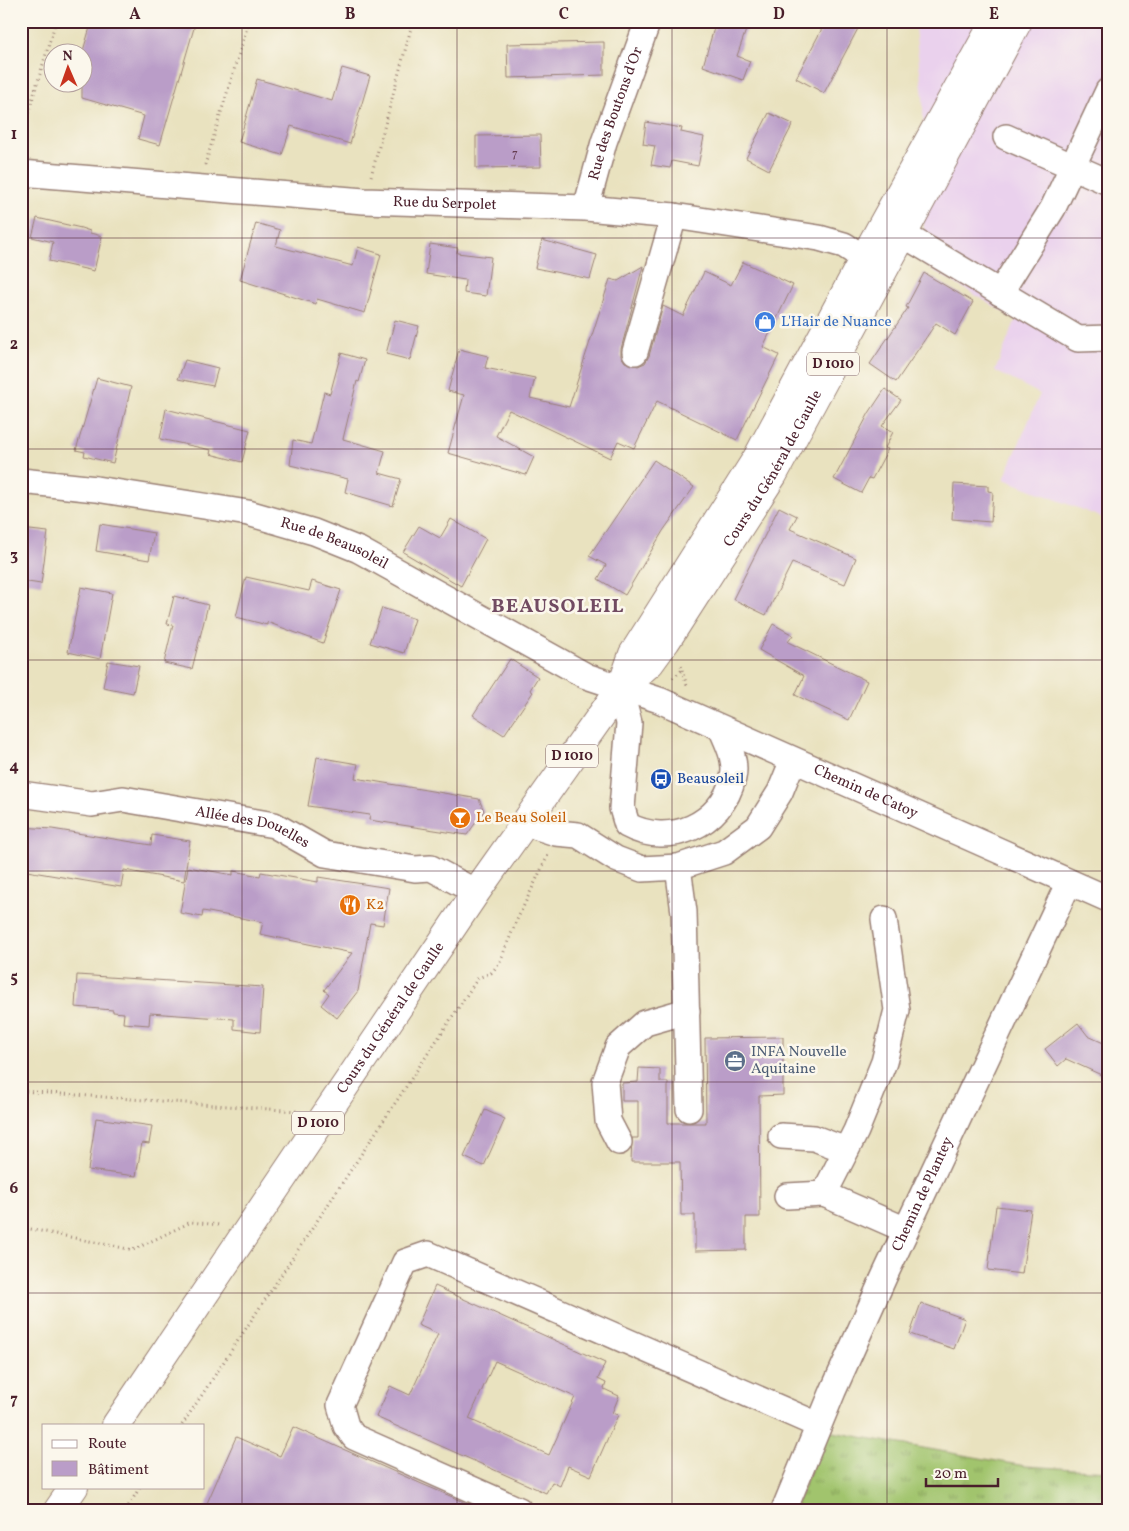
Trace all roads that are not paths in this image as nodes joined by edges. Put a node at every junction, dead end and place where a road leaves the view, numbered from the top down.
1 (648, 21) edge
2 (1018, 21) edge
3 (989, 32) edge
4 (1108, 91) edge
5 (1006, 136) dead end
6 (1074, 165) junction
7 (21, 173) edge
8 (1108, 182) edge
9 (586, 208) junction
10 (674, 216) junction
11 (893, 229) junction
12 (874, 263) junction
13 (1000, 293) junction
14 (1108, 338) edge
15 (635, 352) dead end
16 (21, 482) edge
17 (620, 689) junction
18 (722, 730) junction
19 (793, 760) junction
20 (21, 794) edge
21 (525, 823) junction
22 (678, 867) junction
23 (1069, 882) junction
24 (476, 892) junction
25 (1108, 899) edge
26 (884, 920) dead end
27 (687, 1011) junction
28 (689, 1109) dead end
29 (781, 1136) dead end
30 (620, 1142) dead end
31 (846, 1150) junction
32 (824, 1194) junction
33 (787, 1196) dead end
34 (906, 1230) junction
35 (117, 1424) edge
36 (818, 1425) junction
37 (73, 1488) edge
38 (58, 1510) edge
39 (519, 1510) edge
40 (784, 1510) edge

1 - 9 street, Rue des Boutons d'Or
2 - 11 main road, Cours du Général de Gaulle / D 1010
3 - 11 main road, Cours du Général de Gaulle / D 1010
4 - 6 street
5 - 6 street
6 - 8 street
6 - 13 street
7 - 9 street, Rue du Serpolet
9 - 10 street, Rue du Serpolet
10 - 12 street, Rue du Serpolet
10 - 15 street
11 - 12 main road, Cours du Général de Gaulle / D 1010
11 - 13 street
12 - 17 main road, Cours du Général de Gaulle / D 1010
12 - 17 main road, Cours du Général de Gaulle / D 1010
13 - 14 street
16 - 17 street, Rue de Beausoleil
17 - 18 street, Chemin de Catoy
17 - 18 street
17 - 21 main road, Cours du Général de Gaulle / D 1010
18 - 19 street, Chemin de Catoy
19 - 22 street
19 - 23 street, Chemin de Catoy
20 - 24 street, Allée des Douelles
21 - 22 street
21 - 24 main road, Cours du Général de Gaulle / D 1010
22 - 27 street
23 - 25 street, Chemin de Catoy
23 - 34 street, Chemin de Plantey
24 - 35 main road, Cours du Général de Gaulle / D 1010
26 - 31 street
27 - 28 street
27 - 30 street
29 - 31 street
31 - 32 street
32 - 33 street
32 - 34 street
34 - 36 street, Chemin de Plantey
36 - 39 street
36 - 40 street, Chemin de Plantey
37 - 38 main road

